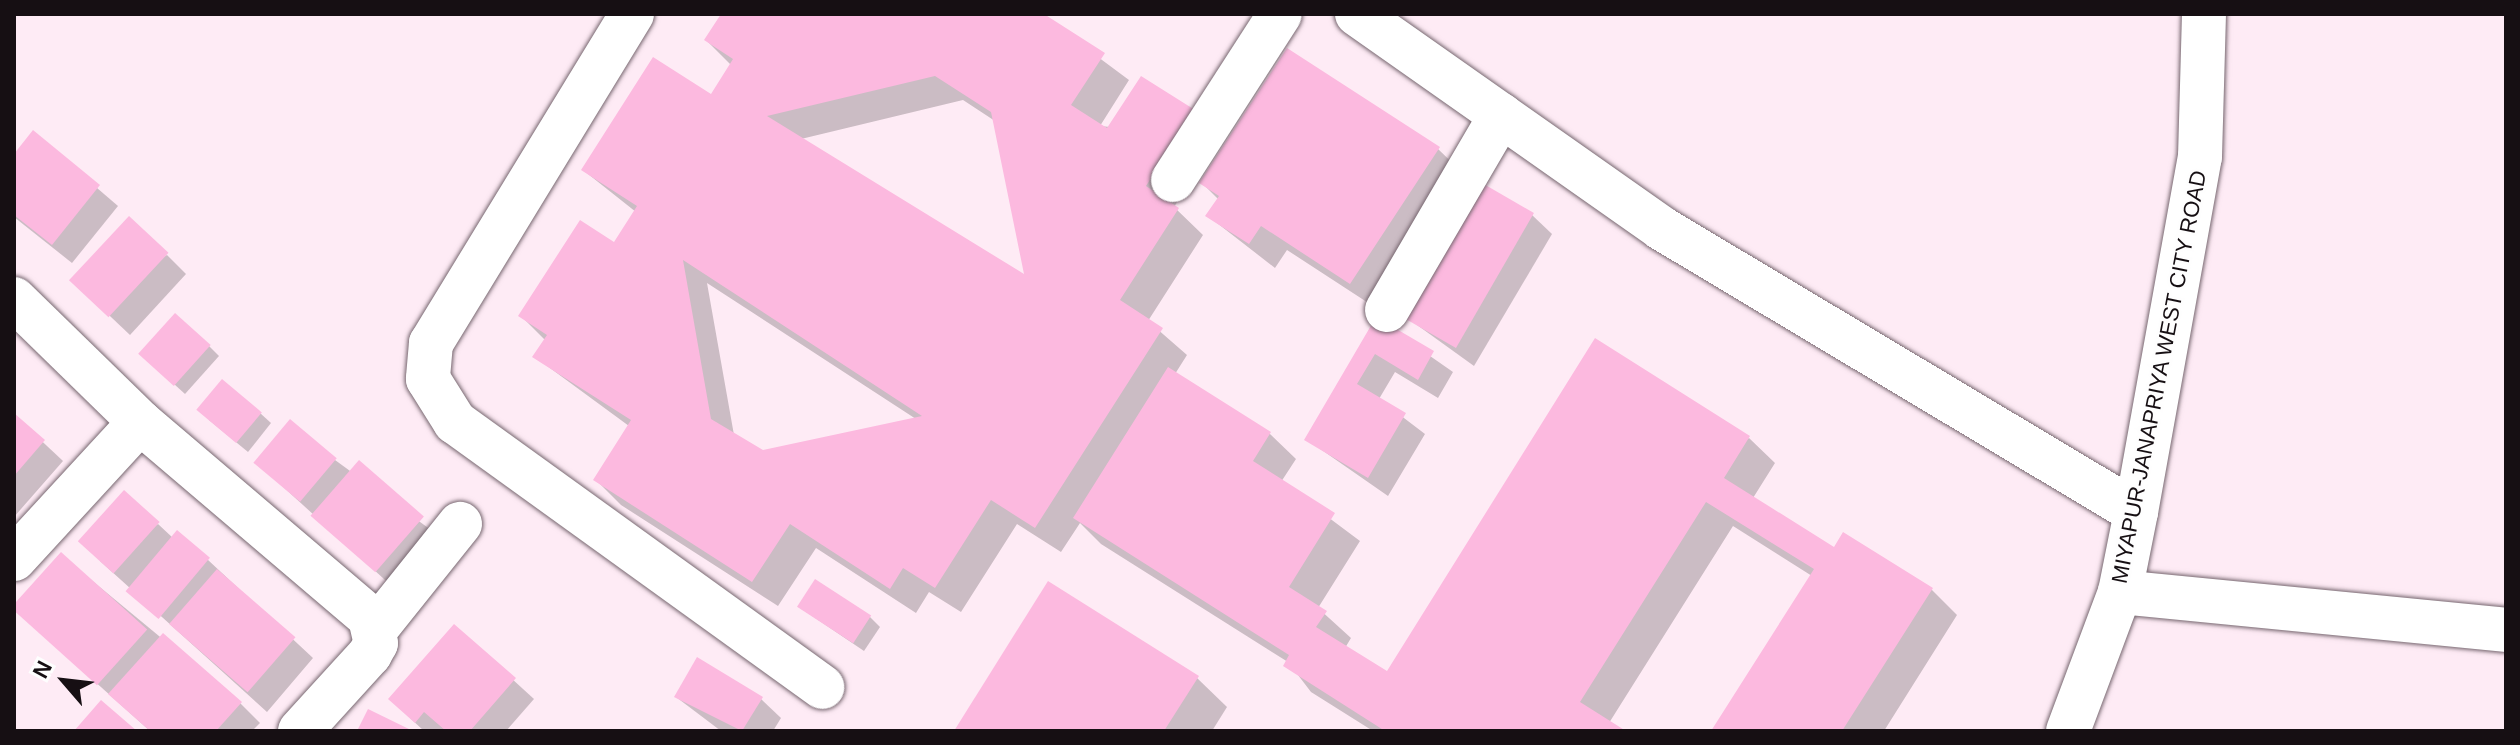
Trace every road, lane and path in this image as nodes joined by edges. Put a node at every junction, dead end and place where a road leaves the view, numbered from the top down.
1 (632, 14) edge
2 (1280, 14) edge
3 (1357, 14) edge
4 (2204, 14) edge
5 (1501, 115) junction
6 (1173, 180) dead end
7 (14, 299) edge
8 (1387, 310) dead end
9 (140, 422) junction
10 (2136, 512) junction
11 (460, 524) dead end
12 (14, 559) edge
13 (2120, 592) junction
14 (375, 630) junction
15 (2506, 630) edge
16 (823, 687) dead end
17 (300, 731) edge
18 (2068, 731) edge

1 - 16 street
2 - 6 street
3 - 5 street
4 - 10 street, MIYAPUR-JANAPRIYA WEST CITY ROAD
5 - 8 street
5 - 10 street
7 - 9 street
9 - 12 street
9 - 14 street
10 - 13 street, MIYAPUR-JANAPRIYA WEST CITY ROAD
11 - 14 street
13 - 15 street
13 - 18 street, MIYAPUR-JANAPRIYA WEST CITY ROAD
14 - 17 street

